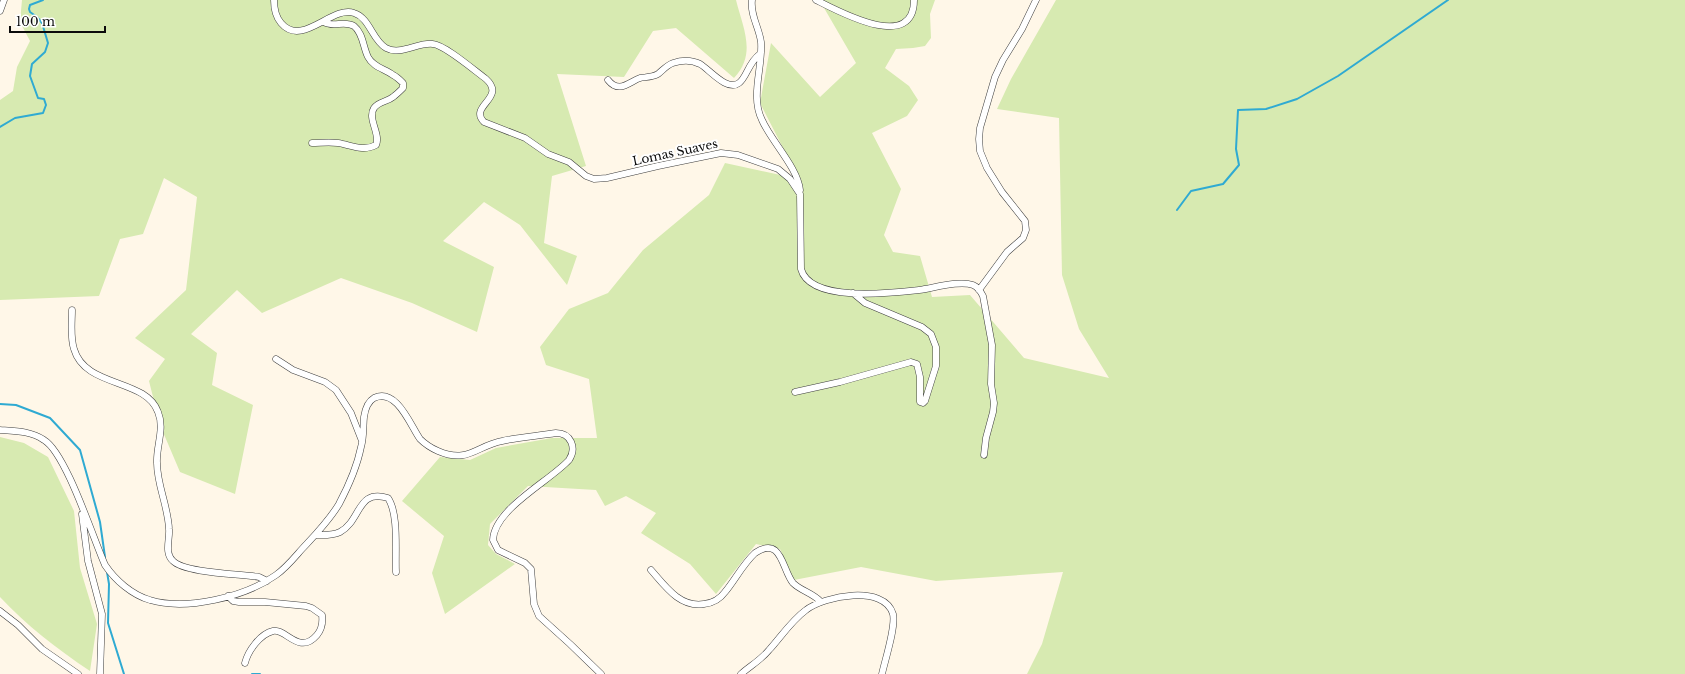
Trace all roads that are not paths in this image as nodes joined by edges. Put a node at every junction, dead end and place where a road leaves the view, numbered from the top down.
1 (4, 0) edge
2 (274, 0) edge
3 (752, 0) edge
4 (816, 0) edge
5 (914, 0) edge
6 (1036, 0) edge
7 (0, 11) edge
8 (324, 22) junction
9 (760, 54) junction
10 (608, 80) dead end
11 (312, 143) dead end
12 (800, 194) junction
13 (980, 290) junction
14 (853, 293) junction
15 (72, 310) dead end
16 (276, 359) dead end
17 (795, 392) dead end
18 (0, 430) edge
19 (362, 442) junction
20 (984, 455) dead end
21 (81, 506) junction
22 (315, 534) junction
23 (651, 570) dead end
24 (396, 572) dead end
25 (267, 581) junction
26 (228, 596) junction
27 (821, 602) junction
28 (0, 611) edge
29 (245, 663) dead end
30 (78, 674) edge
31 (100, 674) edge
32 (601, 674) edge
33 (741, 674) edge
34 (882, 674) edge

1 - 7 street
2 - 8 street, Lomas Suaves
3 - 9 street
4 - 5 street
6 - 13 street
8 - 11 street
8 - 12 street, Lomas Suaves
9 - 10 street
9 - 12 street
12 - 14 street
13 - 14 street
13 - 20 street
14 - 17 street
15 - 25 street
16 - 19 street
18 - 21 street
19 - 22 street
19 - 32 street
21 - 26 street
21 - 31 street
22 - 24 street
22 - 25 street
23 - 27 street
25 - 26 street
26 - 29 street
27 - 33 street
27 - 34 street
28 - 30 street

